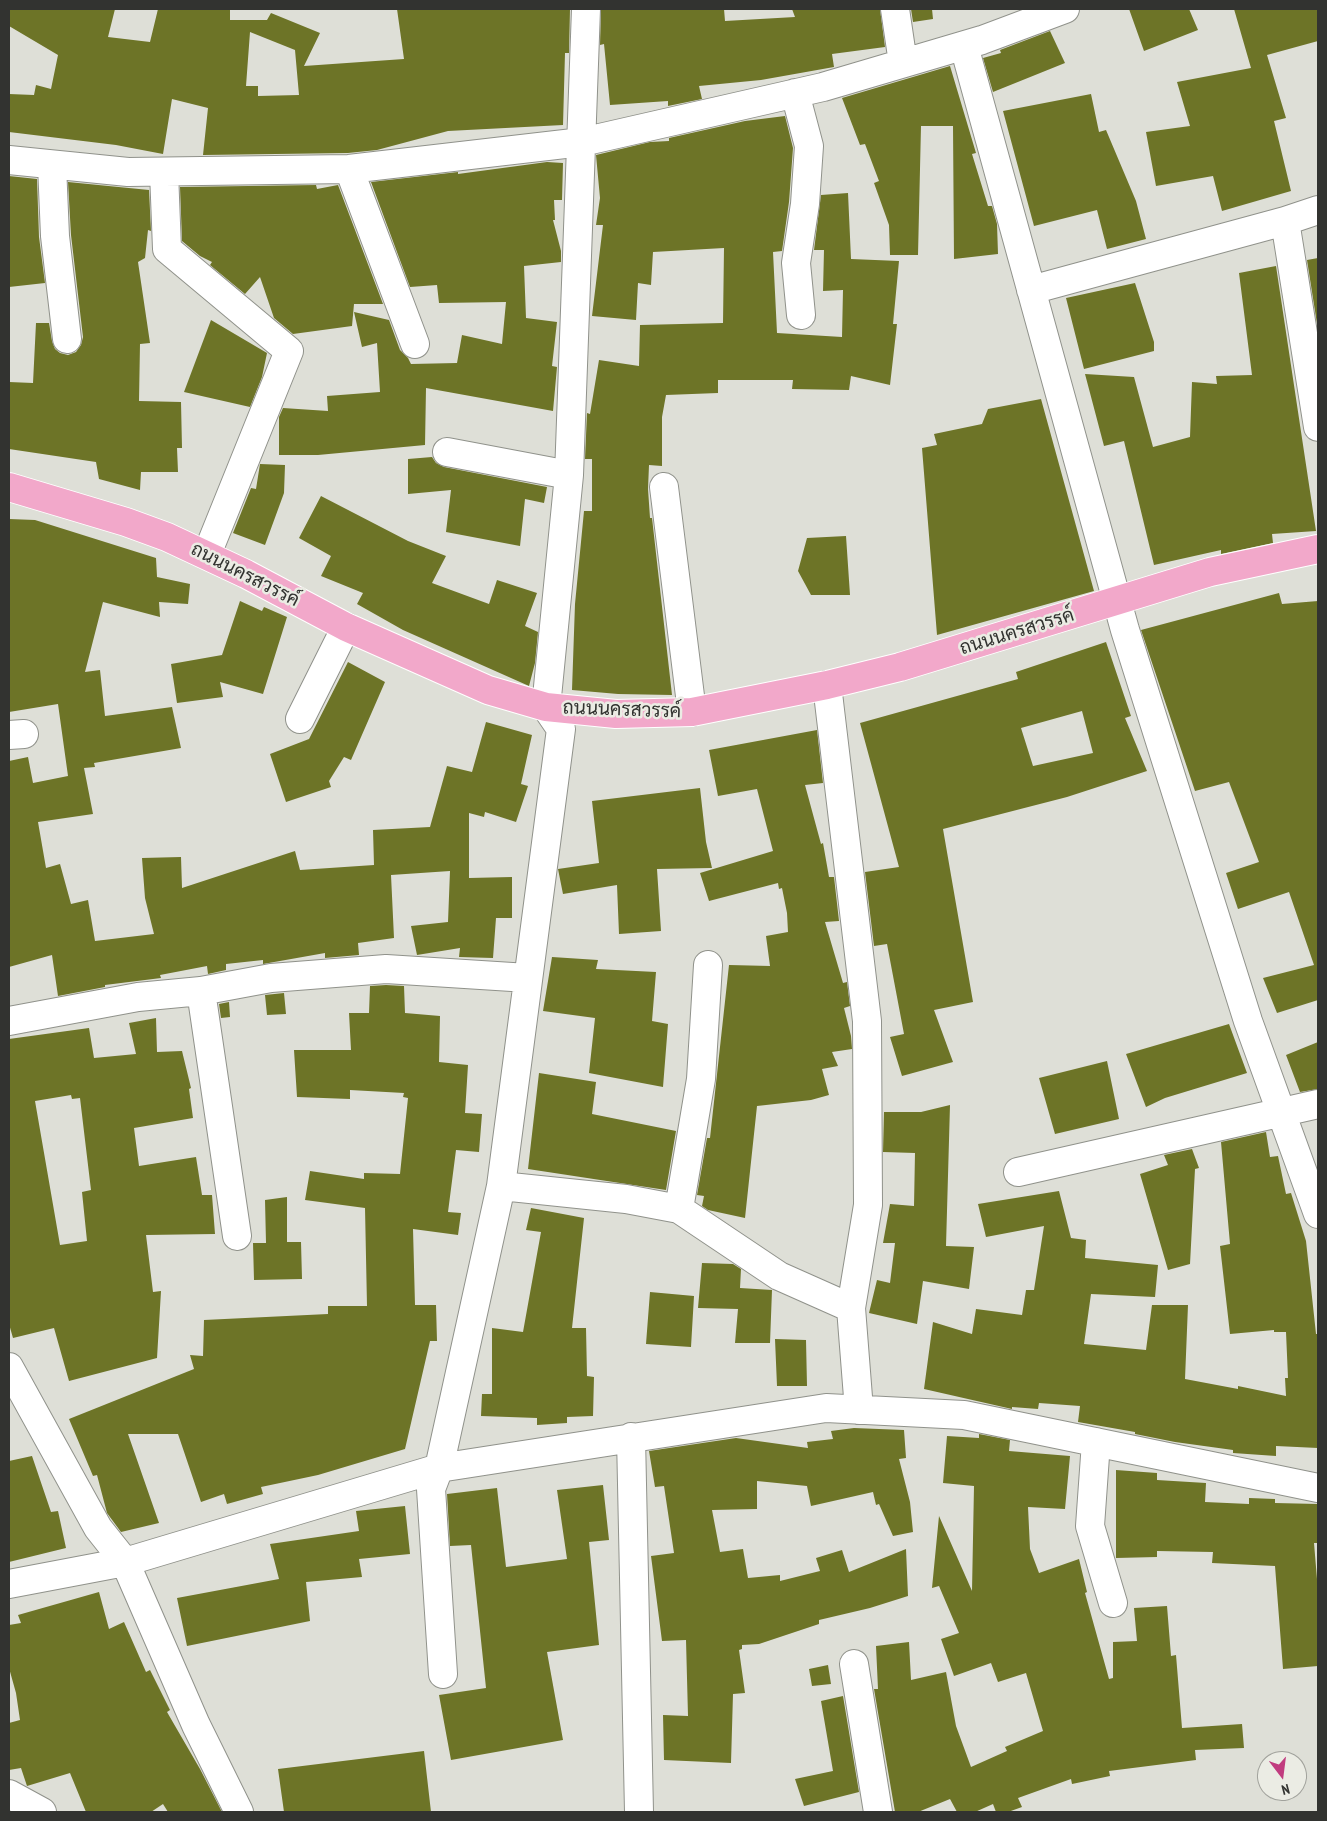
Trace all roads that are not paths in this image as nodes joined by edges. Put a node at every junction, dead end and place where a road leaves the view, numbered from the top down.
1 (586, 9) edge
2 (895, 9) edge
3 (1065, 9) edge
4 (964, 46) junction
5 (903, 64) junction
6 (795, 93) junction
7 (582, 142) junction
8 (9, 160) edge
9 (52, 164) junction
10 (349, 169) junction
11 (164, 172) junction
12 (1318, 210) edge
13 (1285, 221) junction
14 (1031, 290) junction
15 (801, 315) dead end
16 (66, 339) dead end
17 (415, 344) dead end
18 (1318, 427) edge
19 (447, 452) dead end
20 (570, 475) junction
21 (9, 487) edge
22 (664, 487) dead end
23 (1318, 549) edge
24 (207, 554) junction
25 (1118, 601) junction
26 (346, 627) junction
27 (826, 685) junction
28 (546, 707) junction
29 (692, 712) junction
30 (300, 719) dead end
31 (708, 965) dead end
32 (528, 978) junction
33 (201, 991) junction
34 (9, 1021) edge
35 (1318, 1104) edge
36 (1282, 1112) junction
37 (1018, 1172) dead end
38 (501, 1186) junction
39 (680, 1209) junction
40 (1318, 1214) edge
41 (237, 1236) dead end
42 (851, 1308) junction
43 (9, 1368) edge
44 (859, 1410) junction
45 (631, 1437) junction
46 (1096, 1442) junction
47 (439, 1468) junction
48 (1318, 1488) edge
49 (125, 1562) junction
50 (9, 1584) edge
51 (1113, 1603) dead end
52 (854, 1664) dead end
53 (443, 1674) dead end
54 (9, 1794) edge
55 (42, 1812) edge
56 (239, 1812) edge
57 (639, 1812) edge
58 (878, 1812) edge

1 - 7 street
2 - 5 street
3 - 4 street
4 - 5 street
4 - 14 street
5 - 6 street
6 - 7 street
6 - 15 street
7 - 10 street
7 - 20 street
8 - 9 street
9 - 11 street
9 - 16 street
10 - 11 street
10 - 17 street
11 - 24 street
12 - 13 street
13 - 14 street
13 - 18 street
14 - 25 street
19 - 20 street
20 - 28 street
21 - 24 main road, ถนนนครสวรรค์
22 - 29 street
23 - 25 main road, ถนนนครสวรรค์
24 - 26 main road, ถนนนครสวรรค์
25 - 27 main road, ถนนนครสวรรค์
25 - 36 street
26 - 28 main road, ถนนนครสวรรค์
26 - 30 street
27 - 29 main road, ถนนนครสวรรค์
27 - 42 street
28 - 29 main road, ถนนนครสวรรค์
28 - 32 street
31 - 39 street
32 - 33 street
32 - 38 street
33 - 34 street
33 - 41 street
35 - 36 street
36 - 37 street
36 - 40 street
38 - 39 street
38 - 47 street
39 - 42 street
42 - 44 street
43 - 49 street
44 - 45 street
44 - 46 street
45 - 47 street
45 - 57 street
46 - 48 street
46 - 51 street
47 - 49 street
47 - 53 street
49 - 50 street
49 - 56 street
52 - 58 street
54 - 55 street

